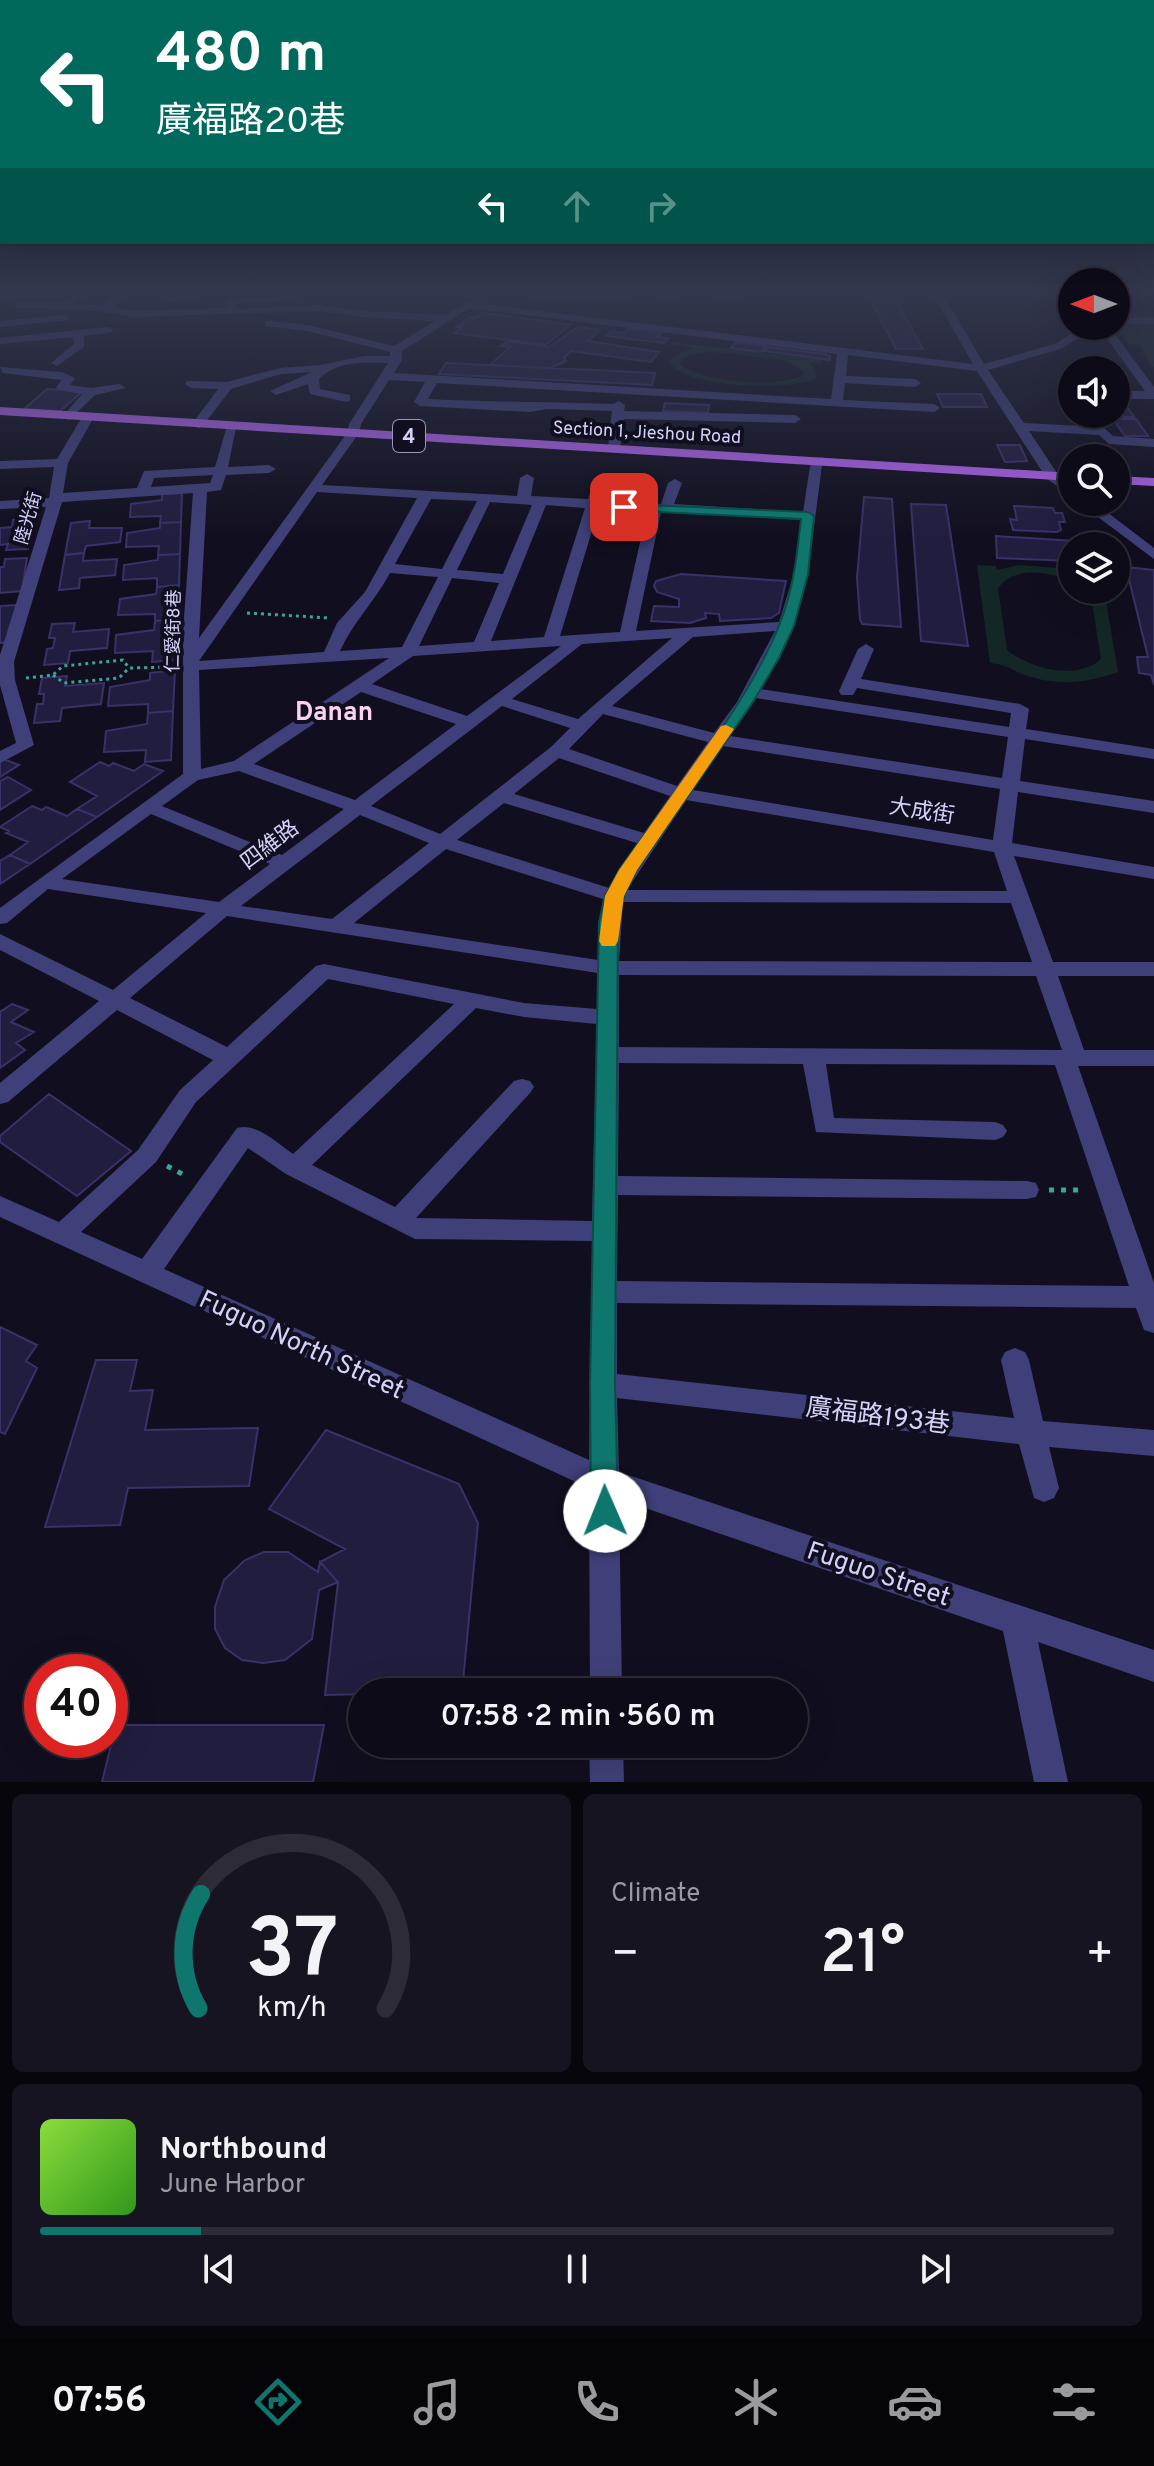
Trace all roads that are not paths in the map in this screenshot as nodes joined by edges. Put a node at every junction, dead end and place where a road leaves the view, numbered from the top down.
1 (15, 372) edge
2 (276, 372) edge
3 (302, 372) edge
4 (388, 372) edge
5 (841, 372) edge
6 (984, 372) edge
7 (1137, 372) edge
8 (318, 373) junction
9 (386, 376) junction
10 (433, 379) junction
11 (840, 379) junction
12 (915, 383) dead end
13 (191, 384) dead end
14 (227, 386) junction
15 (120, 388) dead end
16 (625, 390) junction
17 (276, 391) dead end
18 (91, 392) junction
19 (1130, 395) edge
20 (1154, 395) edge
21 (346, 398) dead end
22 (837, 403) junction
23 (934, 408) dead end
24 (0, 411) edge
25 (618, 412) junction
26 (69, 416) junction
27 (88, 417) junction
28 (795, 419) dead end
29 (198, 424) junction
30 (233, 426) junction
31 (1019, 427) junction
32 (1101, 428) edge
33 (1103, 431) junction
34 (353, 433) junction
35 (1154, 443) edge
36 (614, 448) junction
37 (818, 460) junction
38 (61, 463) junction
39 (0, 465) edge
40 (269, 469) dead end
41 (219, 471) junction
42 (1052, 476) junction
43 (1058, 476) edge
44 (527, 478) dead end
45 (601, 479) dead end
46 (1058, 481) edge
47 (1130, 481) edge
48 (1154, 482) edge
49 (675, 483) dead end
50 (208, 487) junction
51 (311, 488) junction
52 (142, 492) junction
53 (426, 495) junction
54 (485, 499) junction
55 (55, 500) junction
56 (523, 501) junction
57 (540, 502) junction
58 (0, 505) edge
59 (594, 506) junction
60 (660, 509) junction
61 (808, 516) junction
62 (1103, 516) edge
63 (1154, 555) edge
64 (386, 568) junction
65 (446, 574) junction
66 (508, 579) junction
67 (786, 626) junction
68 (687, 634) junction
69 (626, 639) junction
70 (576, 642) junction
71 (550, 644) junction
72 (480, 648) junction
73 (866, 649) dead end
74 (407, 653) junction
75 (330, 656) junction
76 (3, 662) edge
77 (191, 662) junction
78 (851, 682) junction
79 (358, 685) junction
80 (750, 692) junction
81 (499, 700) junction
82 (841, 706) junction
83 (599, 708) junction
84 (469, 723) junction
85 (581, 726) junction
86 (1017, 733) junction
87 (719, 740) junction
88 (557, 751) junction
89 (1154, 754) edge
90 (0, 758) edge
91 (240, 765) junction
92 (192, 776) junction
93 (1010, 785) junction
94 (681, 794) junction
95 (501, 796) junction
96 (149, 807) junction
97 (357, 807) junction
98 (1154, 807) edge
99 (649, 841) junction
100 (443, 842) junction
101 (1002, 848) junction
102 (284, 863) junction
103 (1154, 873) edge
104 (44, 882) junction
105 (614, 896) junction
106 (1019, 897) junction
107 (223, 909) junction
108 (0, 918) edge
109 (337, 926) junction
110 (0, 941) edge
111 (608, 968) junction
112 (1045, 969) junction
113 (1154, 969) edge
114 (114, 1000) junction
115 (471, 1000) junction
116 (608, 1017) junction
117 (608, 1055) junction
118 (813, 1057) junction
119 (229, 1058) junction
120 (1070, 1058) junction
121 (1154, 1058) edge
122 (522, 1087) dead end
123 (0, 1096) edge
124 (995, 1131) dead end
125 (295, 1167) junction
126 (607, 1185) junction
127 (1027, 1190) road end
128 (0, 1206) edge
129 (398, 1221) junction
130 (606, 1231) junction
131 (62, 1234) junction
132 (147, 1273) junction
133 (606, 1292) junction
134 (1151, 1305) edge
135 (1015, 1360) dead end
136 (603, 1384) junction
137 (1029, 1432) junction
138 (1154, 1443) edge
139 (605, 1481) junction
140 (1044, 1488) dead end
141 (1017, 1620) junction
142 (1154, 1666) edge
143 (606, 1678) edge
144 (606, 1758) edge
145 (607, 1782) edge
146 (1051, 1782) edge

1 - 18 street
2 - 14 street
3 - 8 street
4 - 9 street
5 - 11 street
6 - 31 street
7 - 20 street
8 - 17 street
8 - 21 street
9 - 10 street
9 - 34 street
10 - 16 street
10 - 25 street
11 - 12 street
11 - 22 street
13 - 14 street
14 - 29 street
15 - 18 street
16 - 22 street
16 - 25 street
18 - 26 street
19 - 20 street
22 - 23 street
24 - 26 main road, Section 1, Jieshou Road / 4
25 - 28 street
25 - 36 street
26 - 27 main road, Section 1, Jieshou Road / 4
27 - 29 main road, Section 1, Jieshou Road / 4
27 - 38 street, 陸光街
29 - 30 main road, Section 1, Jieshou Road / 4
30 - 34 main road, Section 1, Jieshou Road / 4
30 - 41 street, 仁愛街8巷
31 - 33 street
31 - 42 street
32 - 33 street
33 - 35 street
34 - 36 main road, Section 1, Jieshou Road / 4
34 - 51 street
36 - 37 main road, Section 1, Jieshou Road / 4
37 - 42 main road, Section 1, Jieshou Road / 4
37 - 61 street
38 - 39 street
38 - 55 street, 陸光街
40 - 41 street
41 - 50 street, 仁愛街8巷
41 - 52 street
42 - 43 main road, 4
42 - 46 street
44 - 56 street
45 - 59 street
47 - 48 main road
49 - 60 street
50 - 52 street
50 - 77 street, 仁愛街8巷
51 - 53 street
51 - 77 street
52 - 55 street
53 - 54 street
53 - 64 street
54 - 56 street
54 - 65 street
55 - 58 street
55 - 76 street, 陸光街
56 - 57 street
57 - 59 street
57 - 66 street
59 - 60 street
59 - 71 street
60 - 61 street
60 - 69 street
61 - 67 street
62 - 63 street
64 - 65 street
64 - 75 street
65 - 66 street
65 - 74 street
66 - 72 street
67 - 68 street
67 - 80 street
68 - 69 street
68 - 83 street
69 - 70 street
70 - 71 street
70 - 81 street, 四維路
71 - 72 street
72 - 74 street
73 - 78 street
74 - 75 street
74 - 79 street
75 - 77 street
76 - 90 street, 陸光街
77 - 92 street, 仁愛街8巷
78 - 82 street
78 - 86 street
79 - 84 street
79 - 91 street
80 - 82 street
80 - 87 street
81 - 84 street, 四維路
81 - 85 street
82 - 86 street
83 - 85 street
83 - 87 street
84 - 97 street, 四維路
85 - 88 street
86 - 89 street
86 - 93 street
87 - 93 street
87 - 94 street
88 - 94 street, 大成街
88 - 95 street
91 - 92 street
91 - 97 street
92 - 96 street
93 - 98 street
93 - 101 street
94 - 99 street
94 - 101 street, 大成街
95 - 99 street
95 - 100 street
96 - 102 street
96 - 104 street
97 - 100 street
97 - 102 street, 四維路
99 - 105 street
100 - 105 street
100 - 109 street
101 - 103 street, 大成街
101 - 106 street
102 - 107 street, 四維路
104 - 107 street
104 - 108 street
105 - 106 street
105 - 111 street
106 - 112 street
107 - 109 street
107 - 114 street, 四維路
109 - 111 street
110 - 114 street
111 - 112 street
111 - 116 street
112 - 113 street
112 - 120 street
114 - 119 street
114 - 123 street, 四維路
115 - 116 street
115 - 119 street
115 - 125 street
116 - 117 street
117 - 118 street
117 - 126 street
118 - 120 street
118 - 124 street
119 - 131 street
120 - 121 street
120 - 134 street
122 - 129 street
125 - 129 street
125 - 132 street
126 - 127 street
126 - 130 street
128 - 131 street, Fuguo North Street
129 - 130 street
130 - 133 street
131 - 132 street, Fuguo North Street
132 - 139 street, Fuguo North Street
133 - 134 street
133 - 136 street
135 - 137 street
136 - 137 street, 廣福路193巷
136 - 139 street
137 - 138 street, 廣福路193巷
137 - 140 street
139 - 141 street, Fuguo Street
139 - 143 street
141 - 142 street, Fuguo Street
141 - 146 street
144 - 145 street

